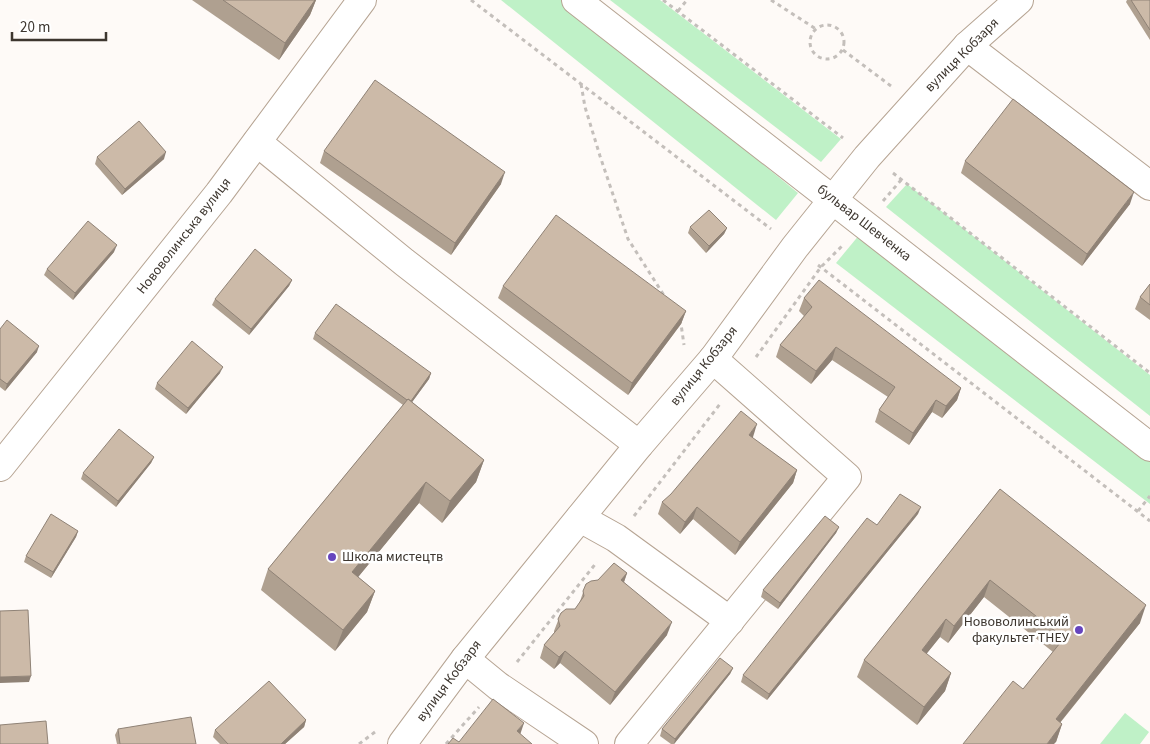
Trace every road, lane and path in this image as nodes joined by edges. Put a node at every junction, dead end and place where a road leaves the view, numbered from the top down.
1 (362, 0) edge
2 (576, 0) edge
3 (663, 0) edge
4 (687, 0) edge
5 (771, 0) edge
6 (1018, 0) edge
7 (678, 11) junction
8 (816, 29) junction
9 (967, 46) junction
10 (843, 50) junction
11 (581, 84) dead end
12 (897, 90) dead end
13 (257, 142) junction
14 (867, 157) junction
15 (902, 179) junction
16 (1150, 186) edge
17 (834, 200) junction
18 (864, 223) junction
19 (668, 302) edge
20 (677, 316) edge
21 (684, 345) dead end
22 (714, 359) junction
23 (1150, 373) edge
24 (739, 380) junction
25 (639, 445) junction
26 (1150, 448) edge
27 (0, 467) edge
28 (1150, 496) edge
29 (1138, 511) dead end
30 (580, 518) junction
31 (616, 538) junction
32 (730, 621) junction
33 (465, 659) junction
34 (498, 686) junction
35 (402, 744) edge
36 (446, 744) edge
37 (584, 744) edge
38 (629, 744) edge

1 - 13 street, Нововолинська вулиця
2 - 17 street, бульвар Шевченка
3 - 7 path
4 - 7 path
5 - 8 path
6 - 9 street, вулиця Кобзаря
7 - 14 path
8 - 10 path
8 - 10 path
9 - 14 street, вулиця Кобзаря
9 - 16 street
10 - 12 path
11 - 19 path
13 - 25 street
13 - 27 street, Нововолинська вулиця
14 - 15 path
14 - 17 street, вулиця Кобзаря
15 - 18 path
15 - 23 path
17 - 18 street, бульвар Шевченка
17 - 22 street, вулиця Кобзаря
18 - 24 path
18 - 26 street, бульвар Шевченка
20 - 21 path
22 - 24 street
22 - 25 street, вулиця Кобзаря
24 - 31 path
24 - 32 street
25 - 30 street, вулиця Кобзаря
28 - 29 path
30 - 31 street
30 - 33 street, вулиця Кобзаря
31 - 32 street
31 - 34 path
32 - 38 street
33 - 34 street
33 - 35 street, вулиця Кобзаря
34 - 36 path
34 - 37 street

